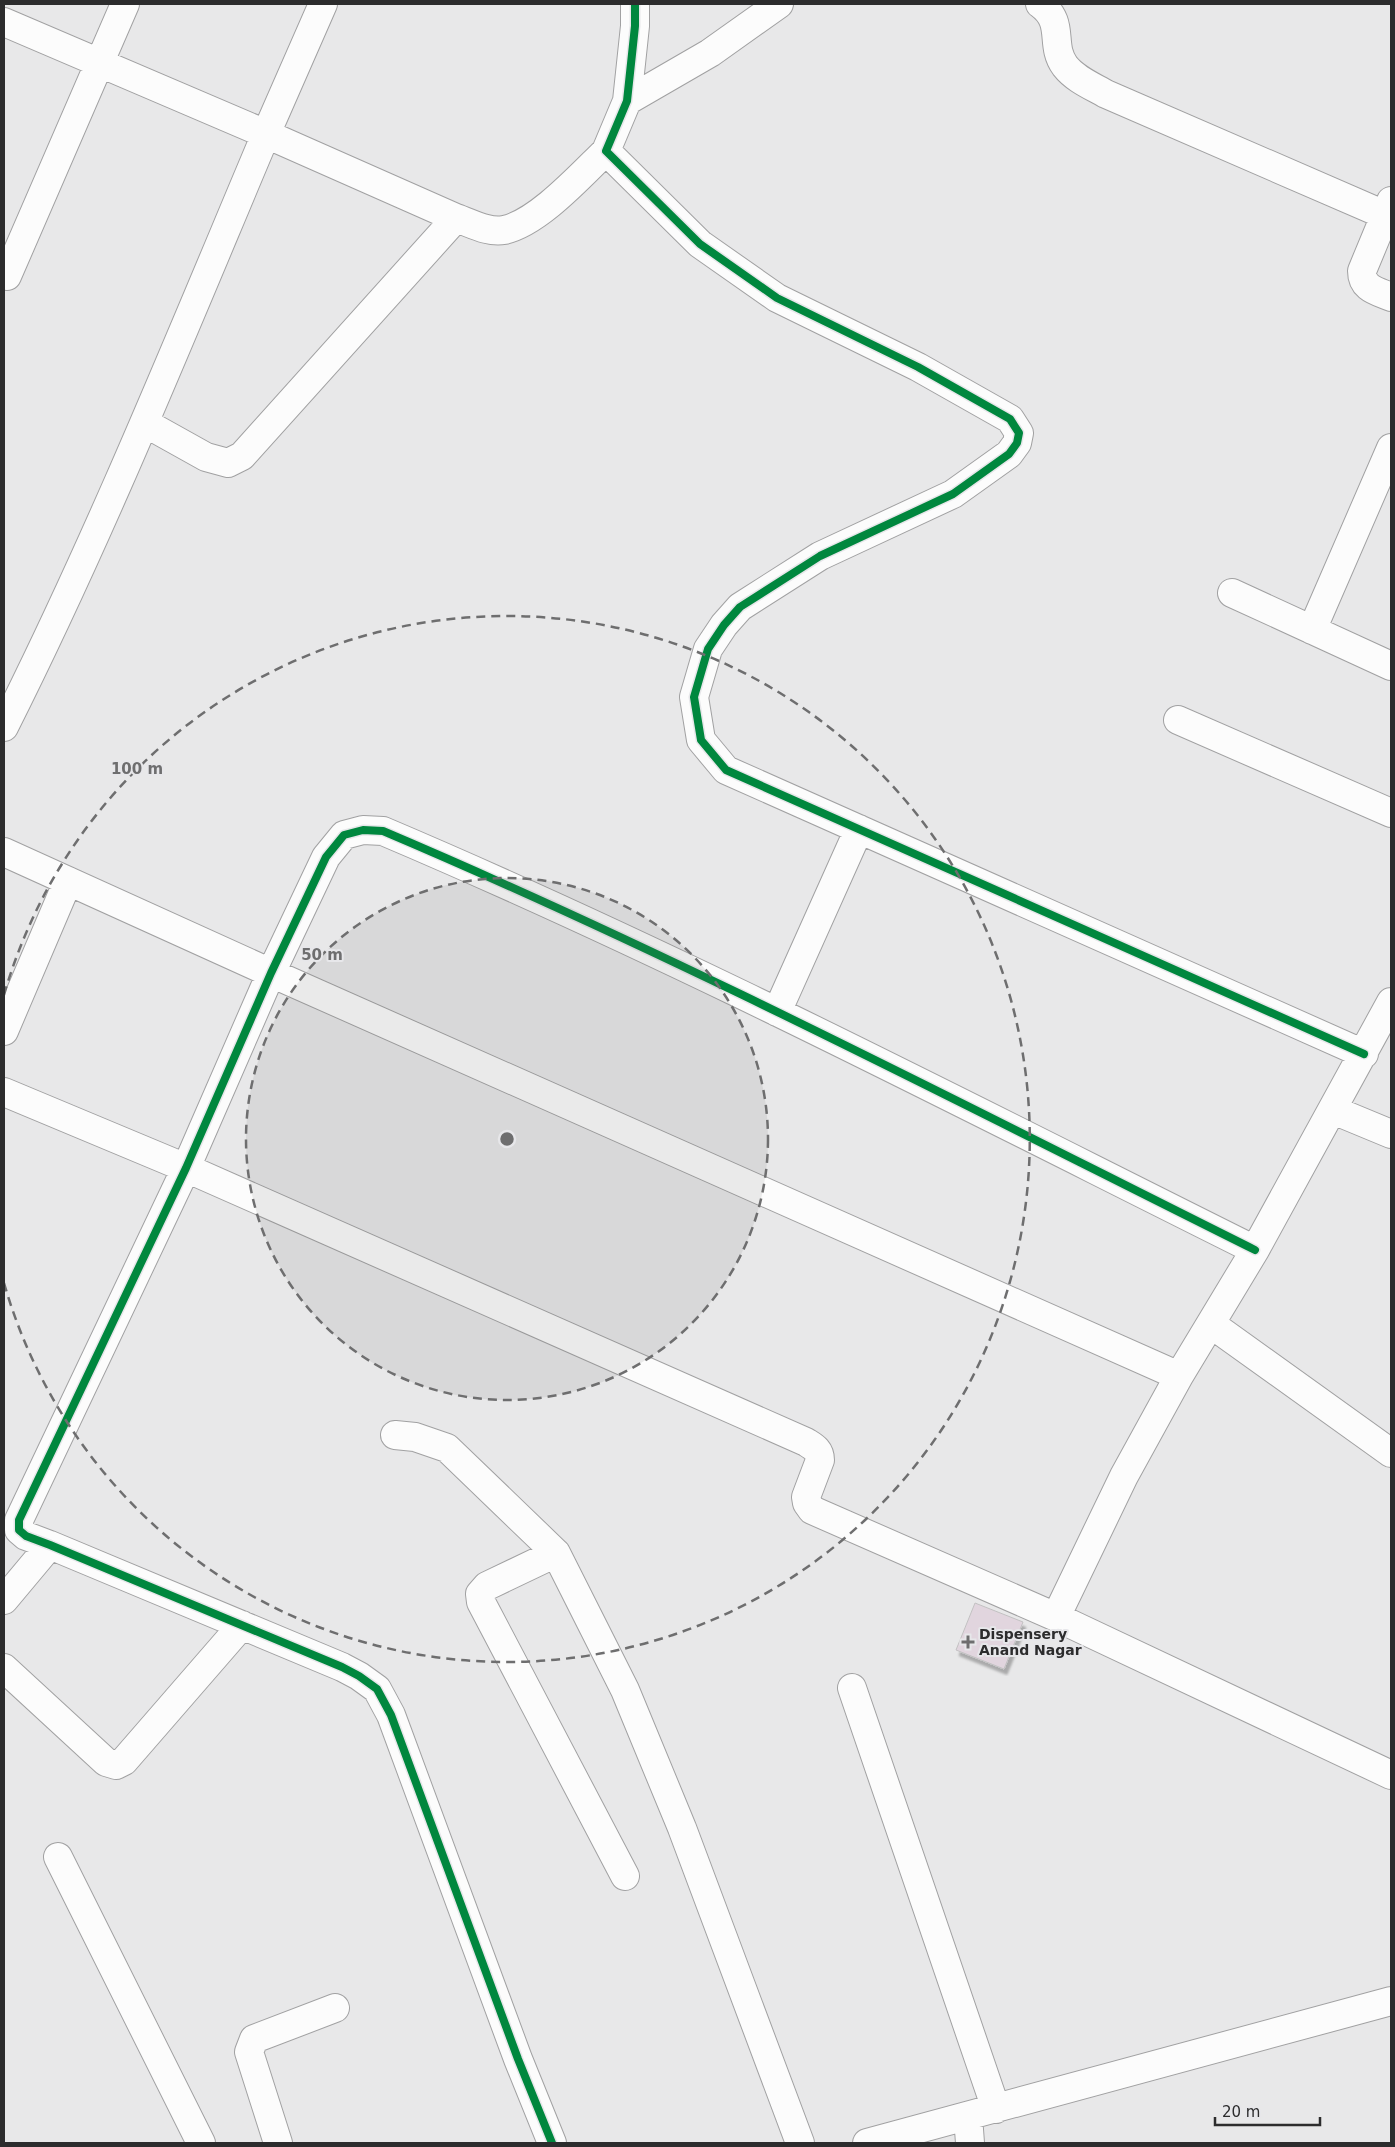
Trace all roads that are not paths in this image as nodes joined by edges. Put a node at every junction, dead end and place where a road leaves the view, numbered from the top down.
1 (125, 4) edge
2 (323, 4) edge
3 (635, 4) edge
4 (780, 4) edge
5 (1040, 4) edge
6 (4, 22) edge
7 (100, 62) junction
8 (628, 101) junction
9 (266, 134) junction
10 (606, 152) junction
11 (1388, 208) edge
12 (456, 218) junction
13 (8, 276) dead end
14 (1391, 297) edge
15 (145, 423) junction
16 (1391, 448) edge
17 (1232, 593) dead end
18 (1312, 630) junction
19 (1391, 666) edge
20 (1178, 720) dead end
21 (4, 727) edge
22 (1391, 813) edge
23 (859, 829) junction
24 (4, 852) edge
25 (68, 881) junction
26 (271, 973) junction
27 (1391, 1002) edge
28 (777, 1012) junction
29 (4, 1031) edge
30 (1364, 1054) junction
31 (4, 1092) edge
32 (1333, 1110) junction
33 (1391, 1134) edge
34 (186, 1168) junction
35 (1255, 1250) junction
36 (1211, 1324) junction
37 (1179, 1376) junction
38 (395, 1435) dead end
39 (1391, 1453) edge
40 (50, 1545) junction
41 (556, 1552) junction
42 (4, 1600) edge
43 (1056, 1617) junction
44 (242, 1625) junction
45 (4, 1668) edge
46 (852, 1688) dead end
47 (1391, 1775) edge
48 (58, 1857) dead end
49 (625, 1876) dead end
50 (1391, 2001) edge
51 (335, 2008) dead end
52 (996, 2109) junction
53 (968, 2116) junction
54 (201, 2143) edge
55 (278, 2143) edge
56 (552, 2143) edge
57 (800, 2143) edge
58 (868, 2143) edge
59 (970, 2143) edge

1 - 7 street
2 - 9 street
3 - 8 street
4 - 8 street
5 - 11 street
6 - 7 street
7 - 9 street
7 - 13 street
8 - 10 street
9 - 12 street
9 - 15 street
10 - 12 street
10 - 23 street
11 - 14 street
12 - 15 street
15 - 21 street
16 - 18 street
17 - 18 street
18 - 19 street
20 - 22 street
23 - 28 street
23 - 30 street
24 - 25 street
25 - 26 street
25 - 29 street
26 - 28 street
26 - 34 street
26 - 37 street
27 - 30 street
28 - 35 street
30 - 32 street
31 - 34 street
32 - 33 street
32 - 35 street
34 - 40 street
34 - 43 street
35 - 36 street
36 - 37 street
36 - 39 street
37 - 43 street
38 - 41 street
40 - 42 street
40 - 44 street
41 - 49 street
41 - 57 street
43 - 47 street
44 - 45 street
44 - 56 street
46 - 52 street
48 - 54 street
50 - 52 street
51 - 55 street
52 - 53 street
53 - 58 street
53 - 59 street

